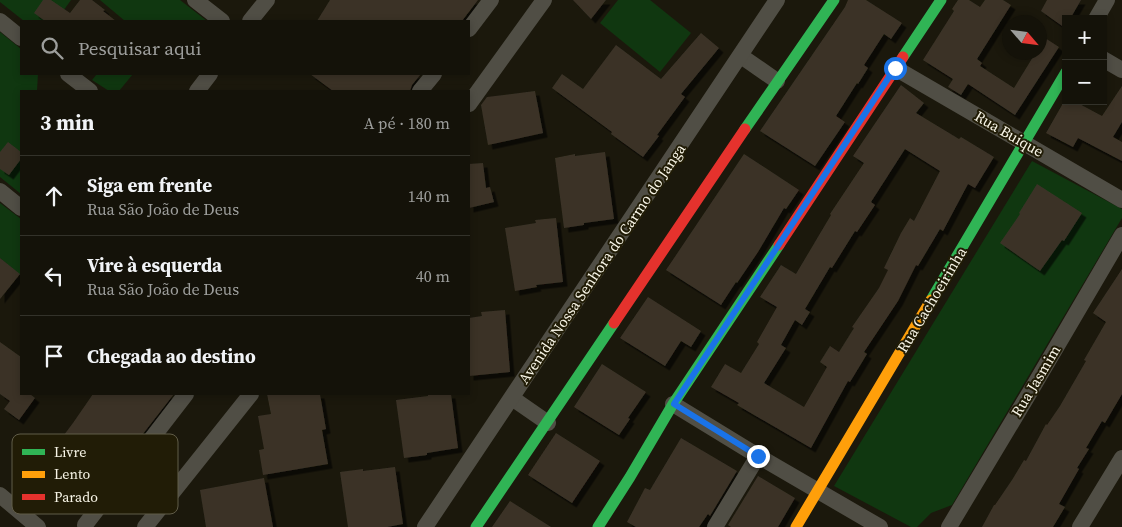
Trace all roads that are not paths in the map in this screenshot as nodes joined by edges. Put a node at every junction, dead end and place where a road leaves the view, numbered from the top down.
1 (195, 0) edge
2 (267, 0) edge
3 (491, 0) edge
4 (778, 0) edge
5 (834, 0) edge
6 (941, 0) edge
7 (1107, 0) edge
8 (542, 1) edge
9 (1098, 15) edge
10 (221, 20) edge
11 (251, 20) edge
12 (0, 21) edge
13 (470, 27) edge
14 (20, 37) edge
15 (741, 56) junction
16 (1105, 60) edge
17 (895, 68) junction
18 (1122, 70) edge
19 (69, 75) edge
20 (209, 75) edge
21 (433, 75) edge
22 (1062, 79) edge
23 (777, 81) junction
24 (89, 90) edge
25 (198, 90) edge
26 (421, 90) edge
27 (470, 103) edge
28 (1024, 144) junction
29 (0, 191) edge
30 (1122, 200) edge
31 (20, 207) edge
32 (1122, 235) edge
33 (185, 395) edge
34 (250, 395) edge
35 (512, 398) junction
36 (674, 404) junction
37 (548, 423) junction
38 (155, 434) edge
39 (758, 456) junction
40 (1122, 458) edge
41 (178, 486) edge
42 (818, 491) junction
43 (0, 495) edge
44 (12, 505) edge
45 (23, 514) edge
46 (93, 514) edge
47 (155, 514) edge
48 (85, 525) dead end
49 (874, 526) edge
50 (38, 527) edge
51 (145, 527) edge
52 (425, 527) edge
53 (476, 527) edge
54 (598, 527) edge
55 (715, 527) edge
56 (796, 527) edge
57 (949, 527) edge
58 (1080, 527) edge

1 - 10 street
2 - 11 street
3 - 13 street
4 - 15 street, Avenida Nossa Senhora do Carmo do Janga
5 - 23 street
6 - 17 street
7 - 9 street
8 - 27 street
12 - 14 street
15 - 23 street
15 - 35 street, Avenida Nossa Senhora do Carmo do Janga
16 - 18 street
17 - 28 street, Rua Buique
17 - 36 street
19 - 24 street
20 - 25 street
21 - 26 street
22 - 28 street, Rua Cachoeirinha
23 - 37 street
28 - 30 street, Rua Buique
28 - 42 street, Rua Cachoeirinha
29 - 31 street
32 - 57 street, Rua Jasmim
33 - 38 street
34 - 41 street
35 - 37 street
35 - 52 street, Avenida Nossa Senhora do Carmo do Janga
36 - 39 street
36 - 54 street
37 - 53 street
39 - 42 street
39 - 55 street
40 - 58 street
42 - 49 street
42 - 56 street, Rua Cachoeirinha
43 - 44 street
45 - 50 street
46 - 48 street
47 - 51 street

